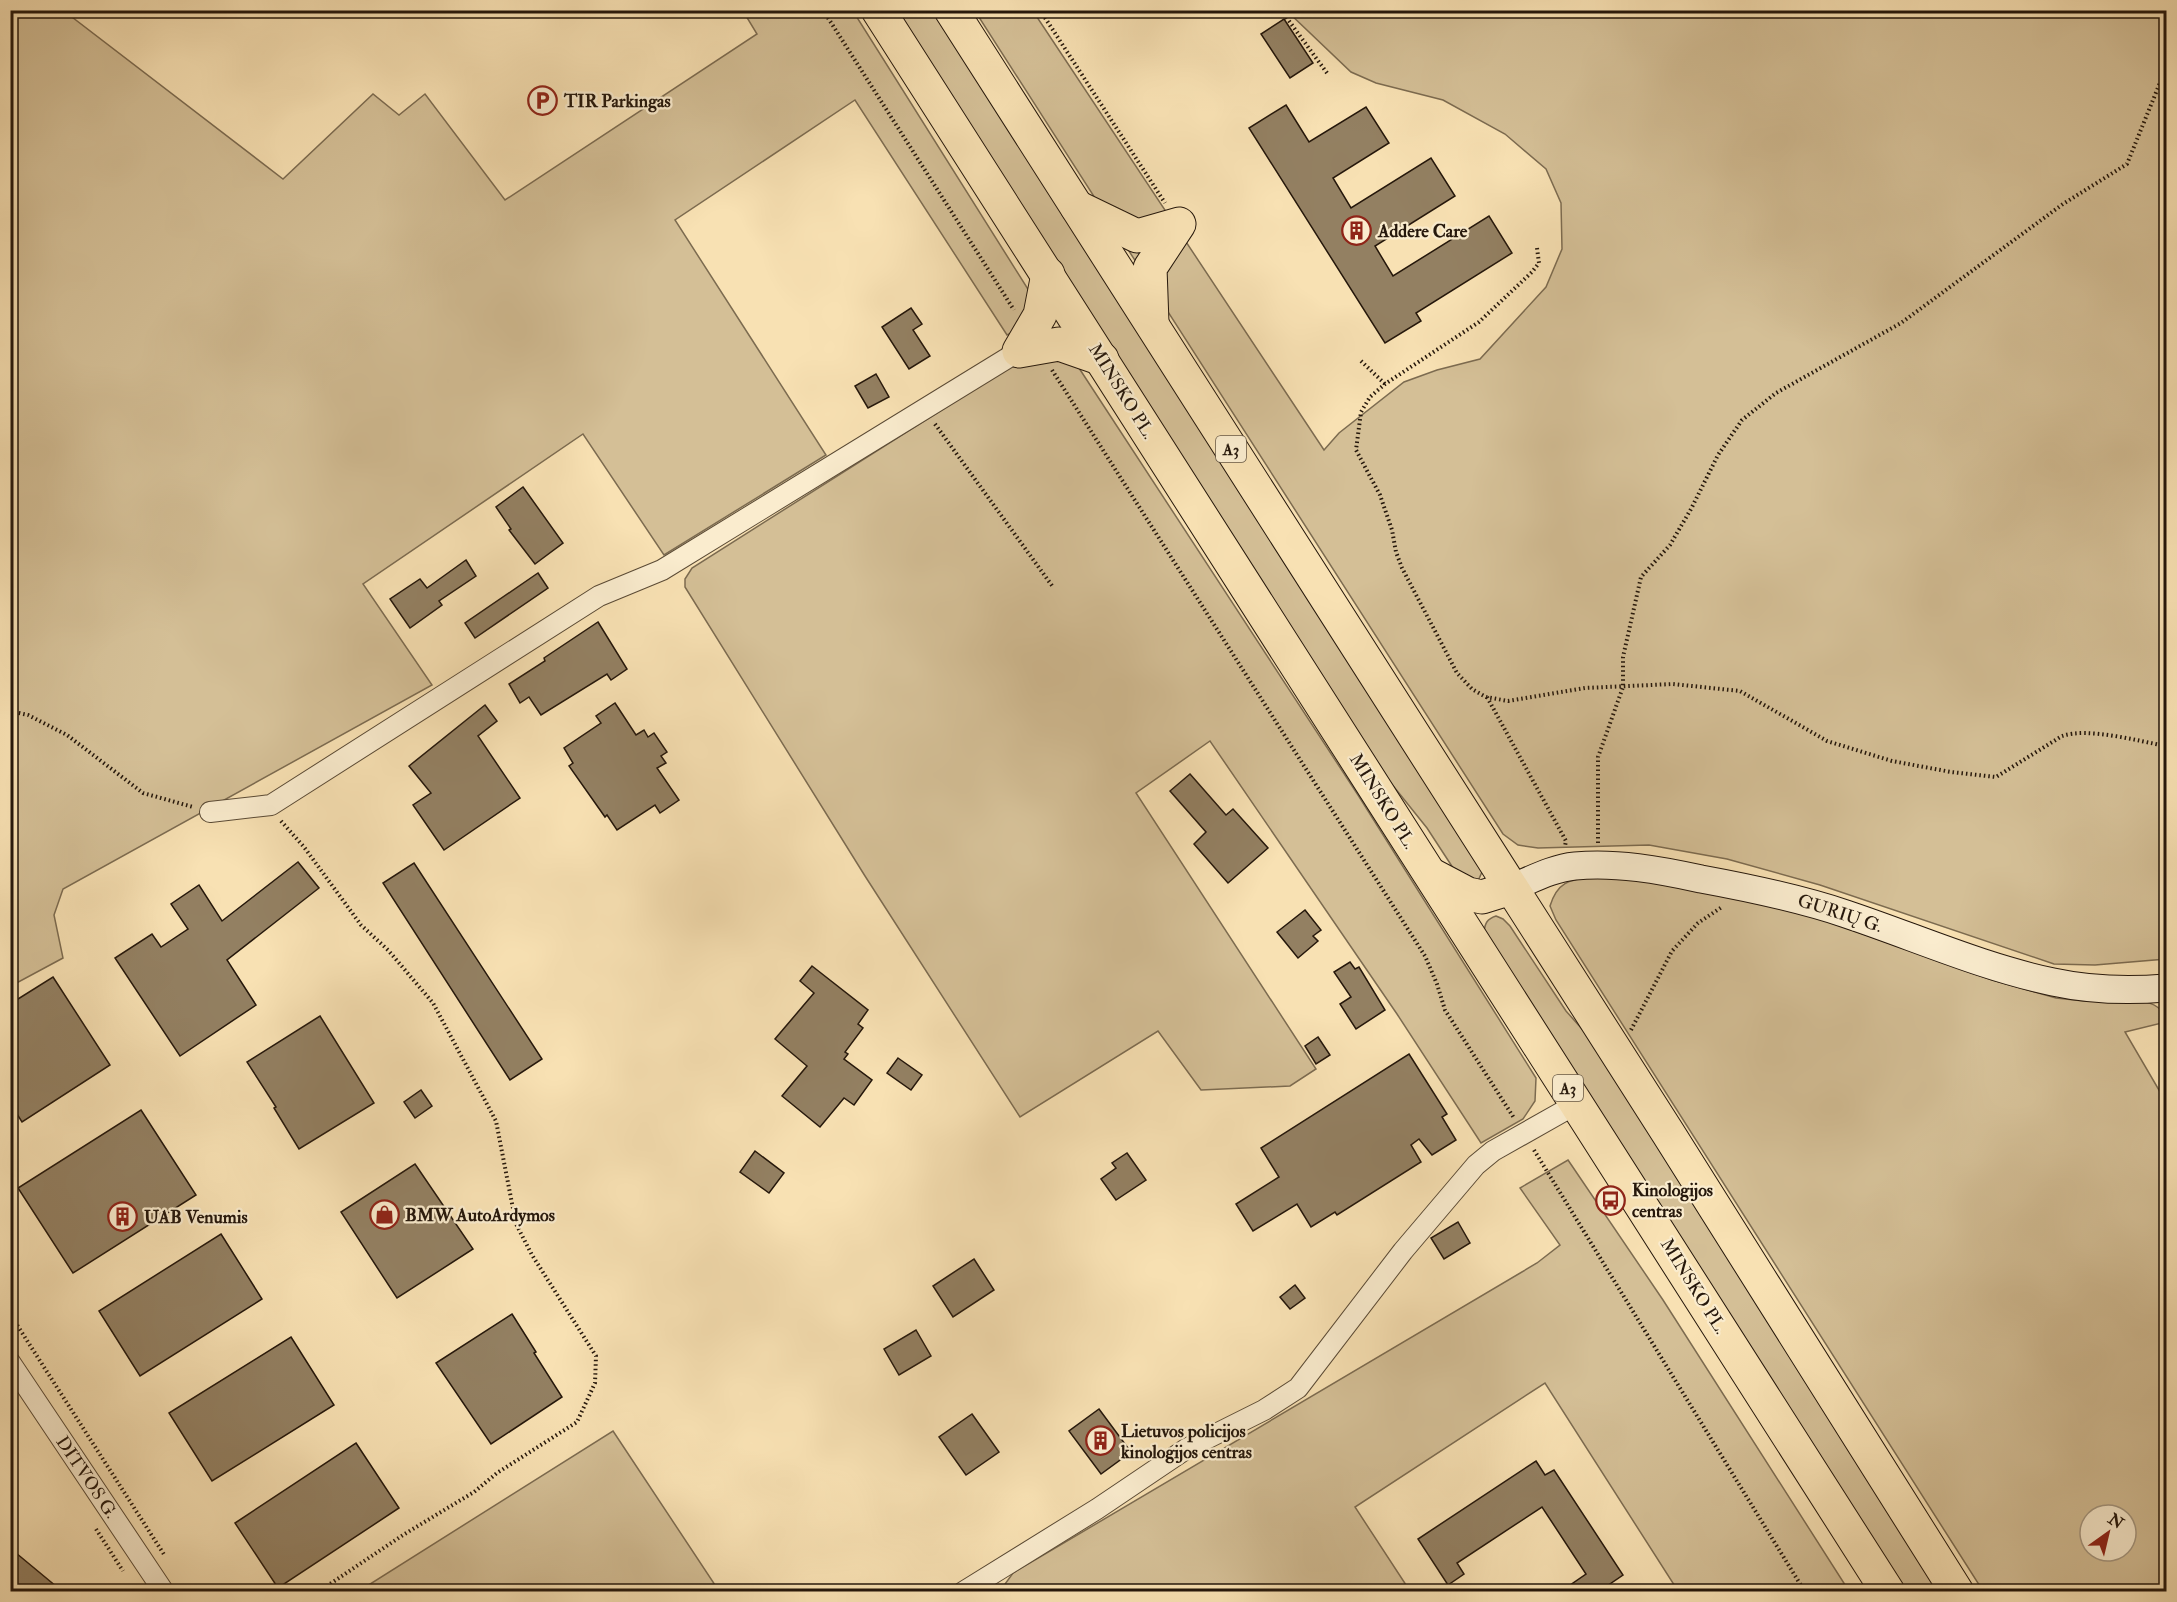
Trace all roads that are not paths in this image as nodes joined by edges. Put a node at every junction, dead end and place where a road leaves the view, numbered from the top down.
1 (878, 10) edge
2 (951, 10) edge
3 (1077, 207) junction
4 (1048, 274) junction
5 (1152, 324) junction
6 (1028, 344) junction
7 (1102, 358) junction
8 (210, 812) road end
9 (1428, 873) junction
10 (1511, 888) junction
11 (2166, 988) edge
12 (1578, 1103) junction
13 (10, 1362) edge
14 (972, 1589) edge
15 (164, 1592) edge
16 (1888, 1592) edge
17 (1958, 1592) edge

1 - 4 highway, MINSKO PL. / A3
2 - 3 highway, A3
3 - 5 highway, A3
3 - 5 highway
4 - 6 highway
4 - 7 highway, MINSKO PL. / A3
5 - 10 highway, A3
6 - 7 highway
6 - 8 street
7 - 9 highway, MINSKO PL. / A3
9 - 10 highway
9 - 12 highway, MINSKO PL. / A3
10 - 11 street, GURIŲ G.
10 - 17 highway, A3
12 - 14 street
12 - 16 highway, MINSKO PL. / A3
13 - 15 street, DITVOS G.

